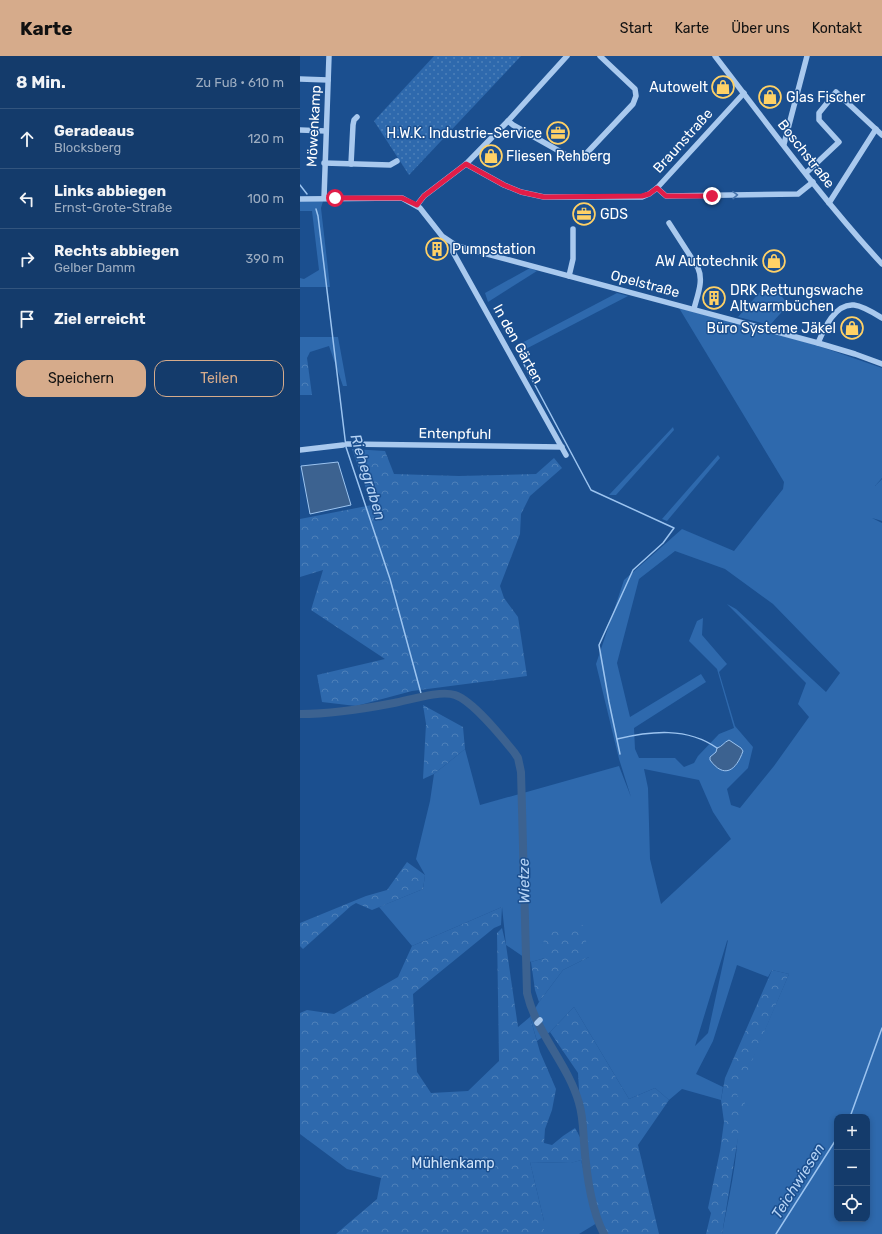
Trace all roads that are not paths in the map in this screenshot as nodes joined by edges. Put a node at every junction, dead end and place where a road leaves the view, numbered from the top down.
1 (329, 56) edge
2 (567, 56) edge
3 (600, 56) edge
4 (716, 56) edge
5 (807, 56) edge
6 (300, 79) edge
7 (328, 80) junction
8 (744, 93) junction
9 (357, 116) dead end
10 (508, 121) junction
11 (876, 129) junction
12 (300, 130) edge
13 (326, 131) junction
14 (882, 134) edge
15 (784, 144) junction
16 (397, 161) dead end
17 (324, 163) junction
18 (351, 164) junction
19 (466, 164) junction
20 (806, 173) junction
21 (813, 182) junction
22 (657, 188) junction
23 (324, 198) junction
24 (300, 199) edge
25 (829, 203) junction
26 (417, 205) junction
27 (669, 223) dead end
28 (573, 230) dead end
29 (453, 244) junction
30 (882, 264) edge
31 (569, 276) junction
32 (694, 309) junction
33 (882, 318) edge
34 (818, 343) junction
35 (882, 364) edge
36 (562, 447) junction
37 (300, 450) edge
38 (566, 455) dead end

1 - 7 street, Möwenkamp
2 - 10 street
3 - 10 street
4 - 8 street, Boschstraße
5 - 15 street
6 - 7 street
7 - 13 street, Möwenkamp
8 - 15 street, Boschstraße
8 - 22 street, Braunstraße
9 - 18 street
10 - 19 street
11 - 14 street
11 - 20 street
11 - 25 street
12 - 13 street
13 - 17 street, Möwenkamp
15 - 20 street, Boschstraße
16 - 18 street
17 - 18 street
17 - 23 street, Möwenkamp
19 - 22 street
19 - 26 street
20 - 21 street, Boschstraße
22 -> 21 street
21 - 25 street, Boschstraße
23 - 24 street
23 - 26 street
25 - 30 street, Boschstraße
26 - 29 street, Opelstraße
27 - 32 street
28 - 31 street
29 - 31 street, Opelstraße
29 - 36 street, In den Gärten
31 - 32 street, Opelstraße
32 - 34 street, Opelstraße
33 - 34 street
34 - 35 street, Opelstraße
36 - 37 street, Entenpfuhl
36 - 38 street, In den Gärten

